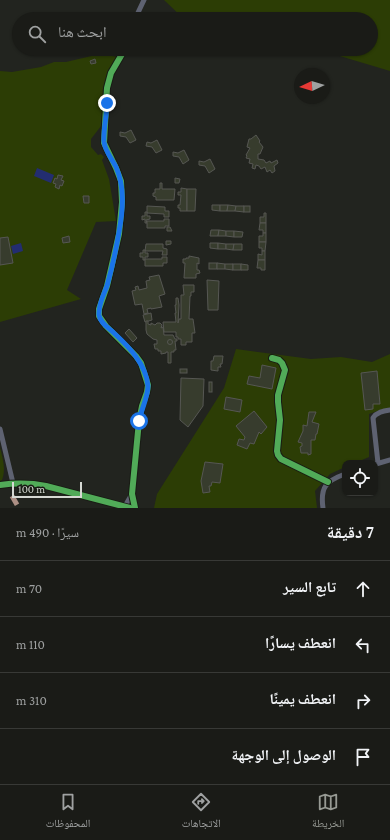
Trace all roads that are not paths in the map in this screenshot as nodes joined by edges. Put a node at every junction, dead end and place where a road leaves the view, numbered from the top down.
1 (144, 0) edge
2 (138, 12) edge
3 (121, 56) edge
4 (272, 358) dead end
5 (390, 410) edge
6 (0, 429) edge
7 (376, 460) edge
8 (390, 460) edge
9 (378, 463) edge
10 (342, 475) edge
11 (328, 482) junction
12 (12, 483) junction
13 (0, 485) edge
14 (132, 494) junction
15 (124, 506) junction
16 (130, 508) edge
17 (135, 508) edge
18 (323, 508) edge

1 - 2 street
3 - 14 street
4 - 11 street
5 - 7 street
6 - 12 street
8 - 9 street
10 - 11 street
11 - 18 street
12 - 13 street
12 - 15 street
14 - 15 street
14 - 17 street
15 - 16 street

